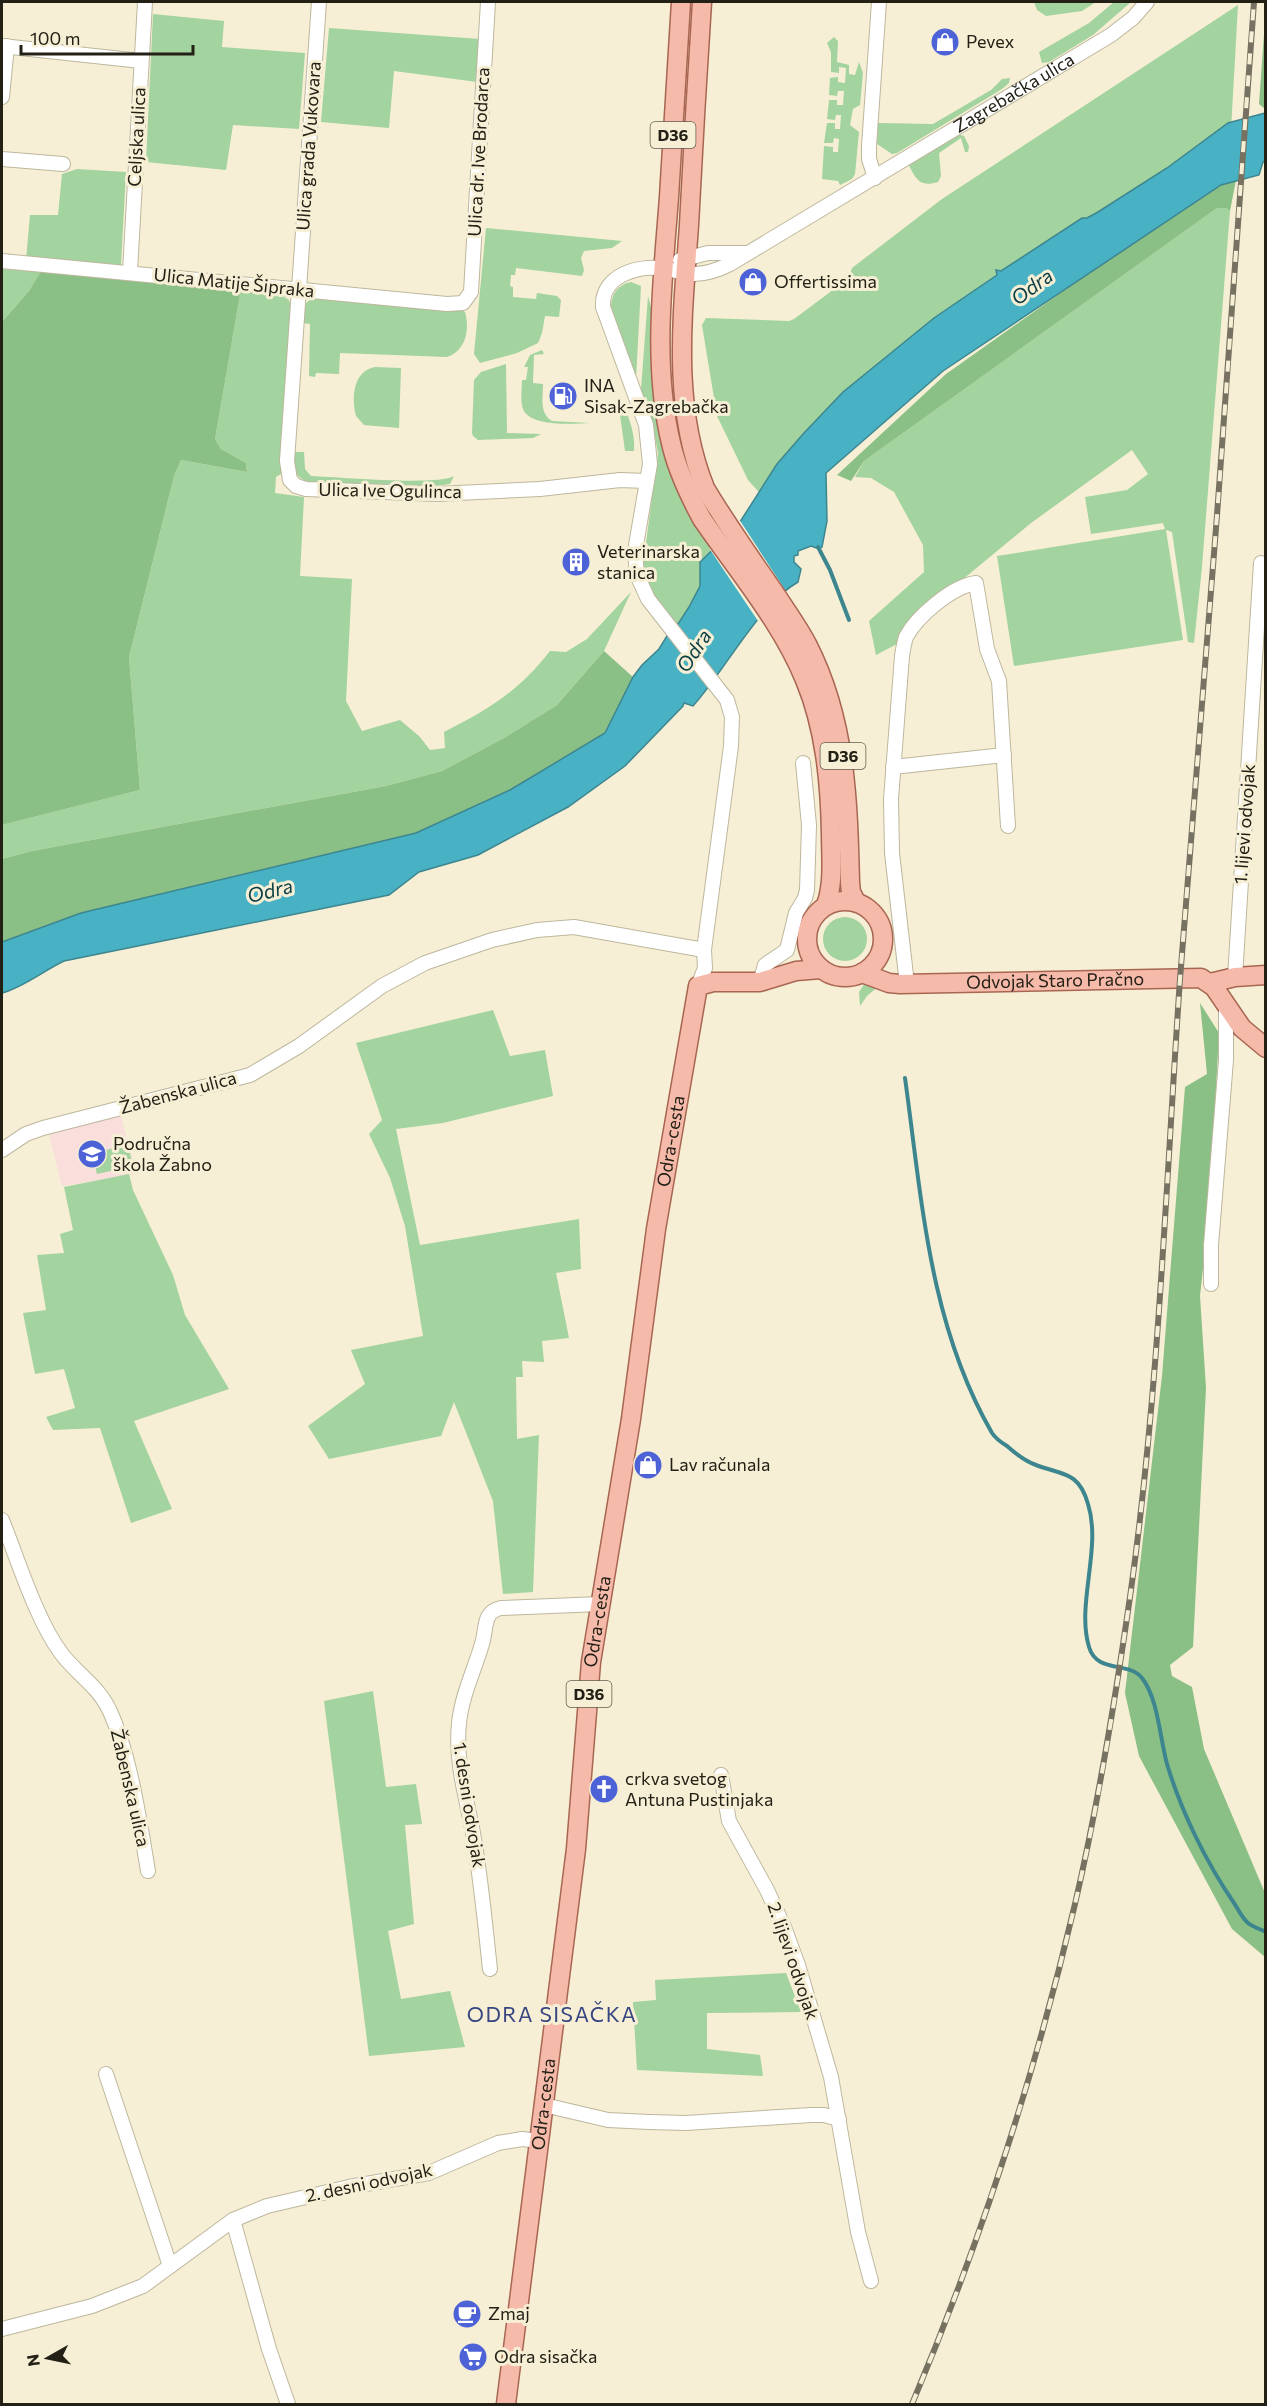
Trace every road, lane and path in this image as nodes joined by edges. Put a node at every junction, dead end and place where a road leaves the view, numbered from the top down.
1 (145, 2) edge
2 (319, 2) edge
3 (488, 2) edge
4 (681, 2) edge
5 (702, 2) edge
6 (879, 2) edge
7 (1147, 2) edge
8 (4, 46) edge
9 (141, 61) junction
10 (2, 97) edge
11 (2, 159) edge
12 (63, 165) dead end
13 (875, 178) junction
14 (746, 253) junction
15 (2, 261) edge
16 (686, 266) junction
17 (664, 268) junction
18 (130, 272) junction
19 (299, 290) junction
20 (465, 301) joint
21 (647, 481) junction
22 (1261, 563) dead end
23 (785, 625) junction
24 (1261, 646) edge
25 (723, 695) joint
26 (1266, 737) edge
27 (1251, 739) junction
28 (1004, 755) junction
29 (802, 763) dead end
30 (893, 767) junction
31 (1008, 826) dead end
32 (856, 902) junction
33 (826, 906) junction
34 (807, 936) junction
35 (704, 950) junction
36 (880, 953) junction
37 (821, 969) junction
38 (862, 973) junction
39 (780, 975) junction
40 (1266, 975) edge
41 (1235, 977) junction
42 (760, 982) junction
43 (1210, 982) junction
44 (903, 984) junction
45 (698, 986) junction
46 (1226, 1005) junction
47 (1266, 1048) edge
48 (2, 1150) edge
49 (1211, 1284) dead end
50 (2, 1520) edge
51 (600, 1604) junction
52 (720, 1775) dead end
53 (148, 1871) dead end
54 (490, 1970) dead end
55 (106, 2074) dead end
56 (544, 2105) junction
57 (839, 2119) junction
58 (539, 2141) junction
59 (233, 2220) junction
60 (170, 2266) junction
61 (871, 2281) dead end
62 (2, 2329) edge
63 (288, 2404) edge
64 (506, 2404) edge

1 - 9 street, Celjska ulica
2 - 19 street, Ulica grada Vukovara
3 - 20 street, Ulica dr. Ive Brodarca
4 - 17 main road, D36
5 - 16 main road, D36
6 - 13 street
7 - 13 street, Zagrebačka ulica
8 - 9 street
8 - 10 street
9 - 18 street, Celjska ulica
11 - 12 street
13 - 14 street, Zagrebačka ulica
14 - 16 street, Zagrebačka ulica
14 - 16 street, Zagrebačka ulica
15 - 18 street, Ulica Matije Šipraka
16 - 17 street, Zagrebačka ulica
16 - 23 main road, D36
17 - 21 street, Zagrebačka ulica
17 - 23 main road, D36
18 - 19 street, Ulica Matije Šipraka
19 - 20 street, Ulica Matije Šipraka
19 - 21 street, Ulica Ive Ogulinca
21 - 25 street, Zagrebačka ulica
22 - 24 street, 1. lijevi odvojak
23 - 32 main road, D36
23 - 33 main road, D36
24 - 27 street, 1. lijevi odvojak
25 - 35 street, Odra-cesta
26 - 27 street
27 - 41 street, 1. lijevi odvojak
28 - 30 street
28 - 30 street
28 - 31 street
29 - 42 street
30 - 44 street
32 - 33 main road
32 - 36 main road
33 - 34 main road, D36
34 - 37 main road
34 - 39 main road, D36
35 - 45 street, Odra-cesta
35 - 48 street, Žabenska ulica
36 - 38 main road
36 - 44 main road
37 - 38 main road, D36
37 - 39 main road, D36
38 - 44 main road, Odvojak Staro Pračno
39 - 42 main road, D36
40 - 41 main road
41 - 43 main road
42 - 45 main road, D36
43 - 44 main road, Odvojak Staro Pračno
43 - 46 main road
45 - 51 main road, Odra-cesta / D36
46 - 47 main road
46 - 49 street
50 - 53 street, Žabenska ulica
51 - 54 street, 1. desni odvojak
51 - 56 main road, Odra-cesta / D36
52 - 57 street, 2. lijevi odvojak
55 - 60 street
56 - 57 street
56 - 58 main road, Odra-cesta / D36
57 - 61 street, 2. lijevi odvojak
58 - 59 street, 2. desni odvojak
58 - 64 main road, Odra-cesta / D36
59 - 60 street, 2. desni odvojak
59 - 63 street
60 - 62 street, 2. desni odvojak

